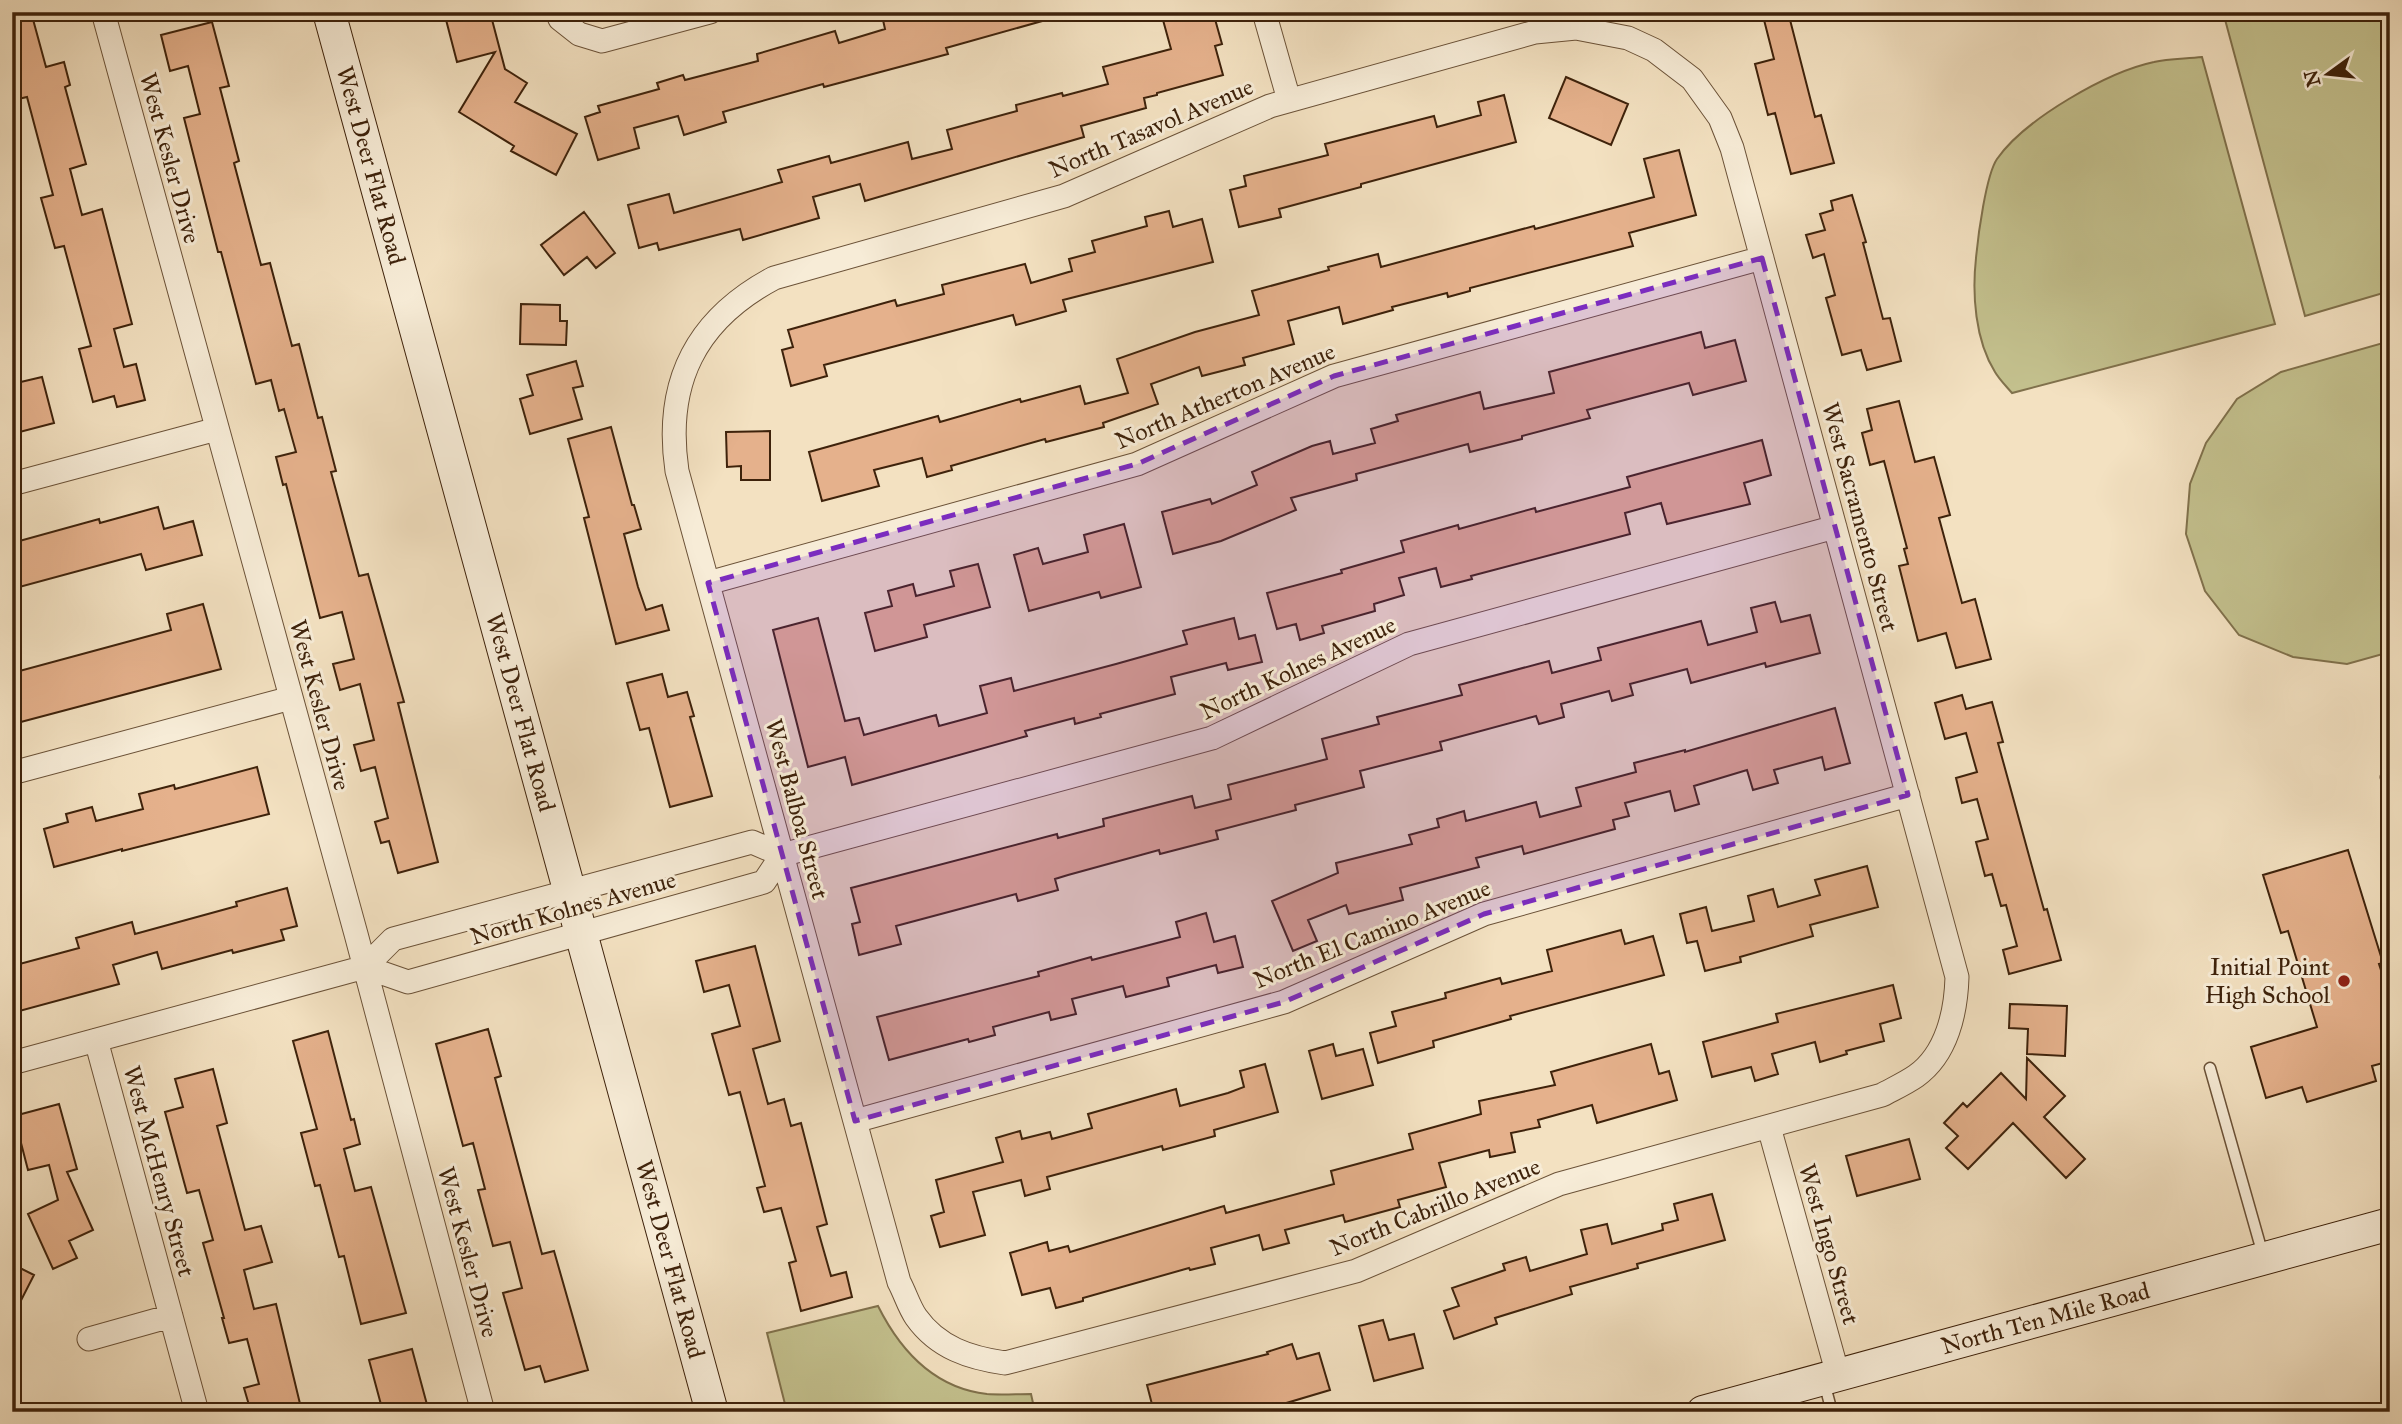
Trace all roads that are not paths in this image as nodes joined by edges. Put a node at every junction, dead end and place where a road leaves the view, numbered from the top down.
1 (103, 12) edge
2 (329, 12) edge
3 (557, 12) edge
4 (710, 12) edge
5 (1264, 12) edge
6 (1654, 50) joint
7 (1289, 100) junction
8 (1762, 258) junction
9 (694, 349) joint
10 (217, 429) junction
11 (12, 484) edge
12 (1835, 527) junction
13 (708, 583) junction
14 (291, 698) junction
15 (12, 773) edge
16 (2386, 776) dead end
17 (2390, 790) edge
18 (1908, 795) junction
19 (782, 855) junction
20 (569, 891) junction
21 (582, 933) junction
22 (365, 967) junction
23 (1951, 1025) joint
24 (96, 1040) junction
25 (12, 1063) edge
26 (2210, 1068) dead end
27 (855, 1121) junction
28 (1769, 1127) junction
29 (2390, 1224) edge
30 (2263, 1258) junction
31 (900, 1282) joint
32 (171, 1316) junction
33 (89, 1339) dead end
34 (1830, 1377) junction
35 (197, 1412) edge
36 (483, 1412) edge
37 (712, 1412) edge
38 (1703, 1412) edge
39 (1832, 1412) edge

1 - 10 street, West Kesler Drive
2 - 20 main road, West Deer Flat Road
3 - 4 street
5 - 7 street
6 - 7 street, North Tasavol Avenue
6 - 8 street, West Sacramento Street
7 - 9 street, North Tasavol Avenue
8 - 12 street, West Sacramento Street
8 - 13 street, North Atherton Avenue
9 - 13 street, West Balboa Street
10 - 11 street
10 - 14 street, West Kesler Drive
12 - 18 street, West Sacramento Street
12 - 19 street, North Kolnes Avenue
13 - 19 street, West Balboa Street
14 - 15 street
14 - 22 street, West Kesler Drive
16 - 17 lane
18 - 23 street, West Sacramento Street
18 - 27 street, North El Camino Avenue
19 - 20 street, North Kolnes Avenue
19 - 21 street, North Kolnes Avenue
19 - 27 street, West Balboa Street
20 - 21 main road, West Deer Flat Road
20 - 22 street, North Kolnes Avenue
21 - 22 street, North Kolnes Avenue
21 - 37 main road, West Deer Flat Road
22 - 24 street, North Kolnes Avenue
22 - 36 street, West Kesler Drive
23 - 28 street, North Cabrillo Avenue
24 - 25 street, North Kolnes Avenue
24 - 32 street, West McHenry Street
26 - 30 lane
27 - 31 street, West Balboa Street
28 - 31 street, North Cabrillo Avenue
28 - 34 street, West Ingo Street
29 - 30 main road, North Ten Mile Road
30 - 34 main road, North Ten Mile Road
32 - 33 street, West McHenry Street
32 - 35 street, West McHenry Street
34 - 38 main road, North Ten Mile Road
34 - 39 lane

